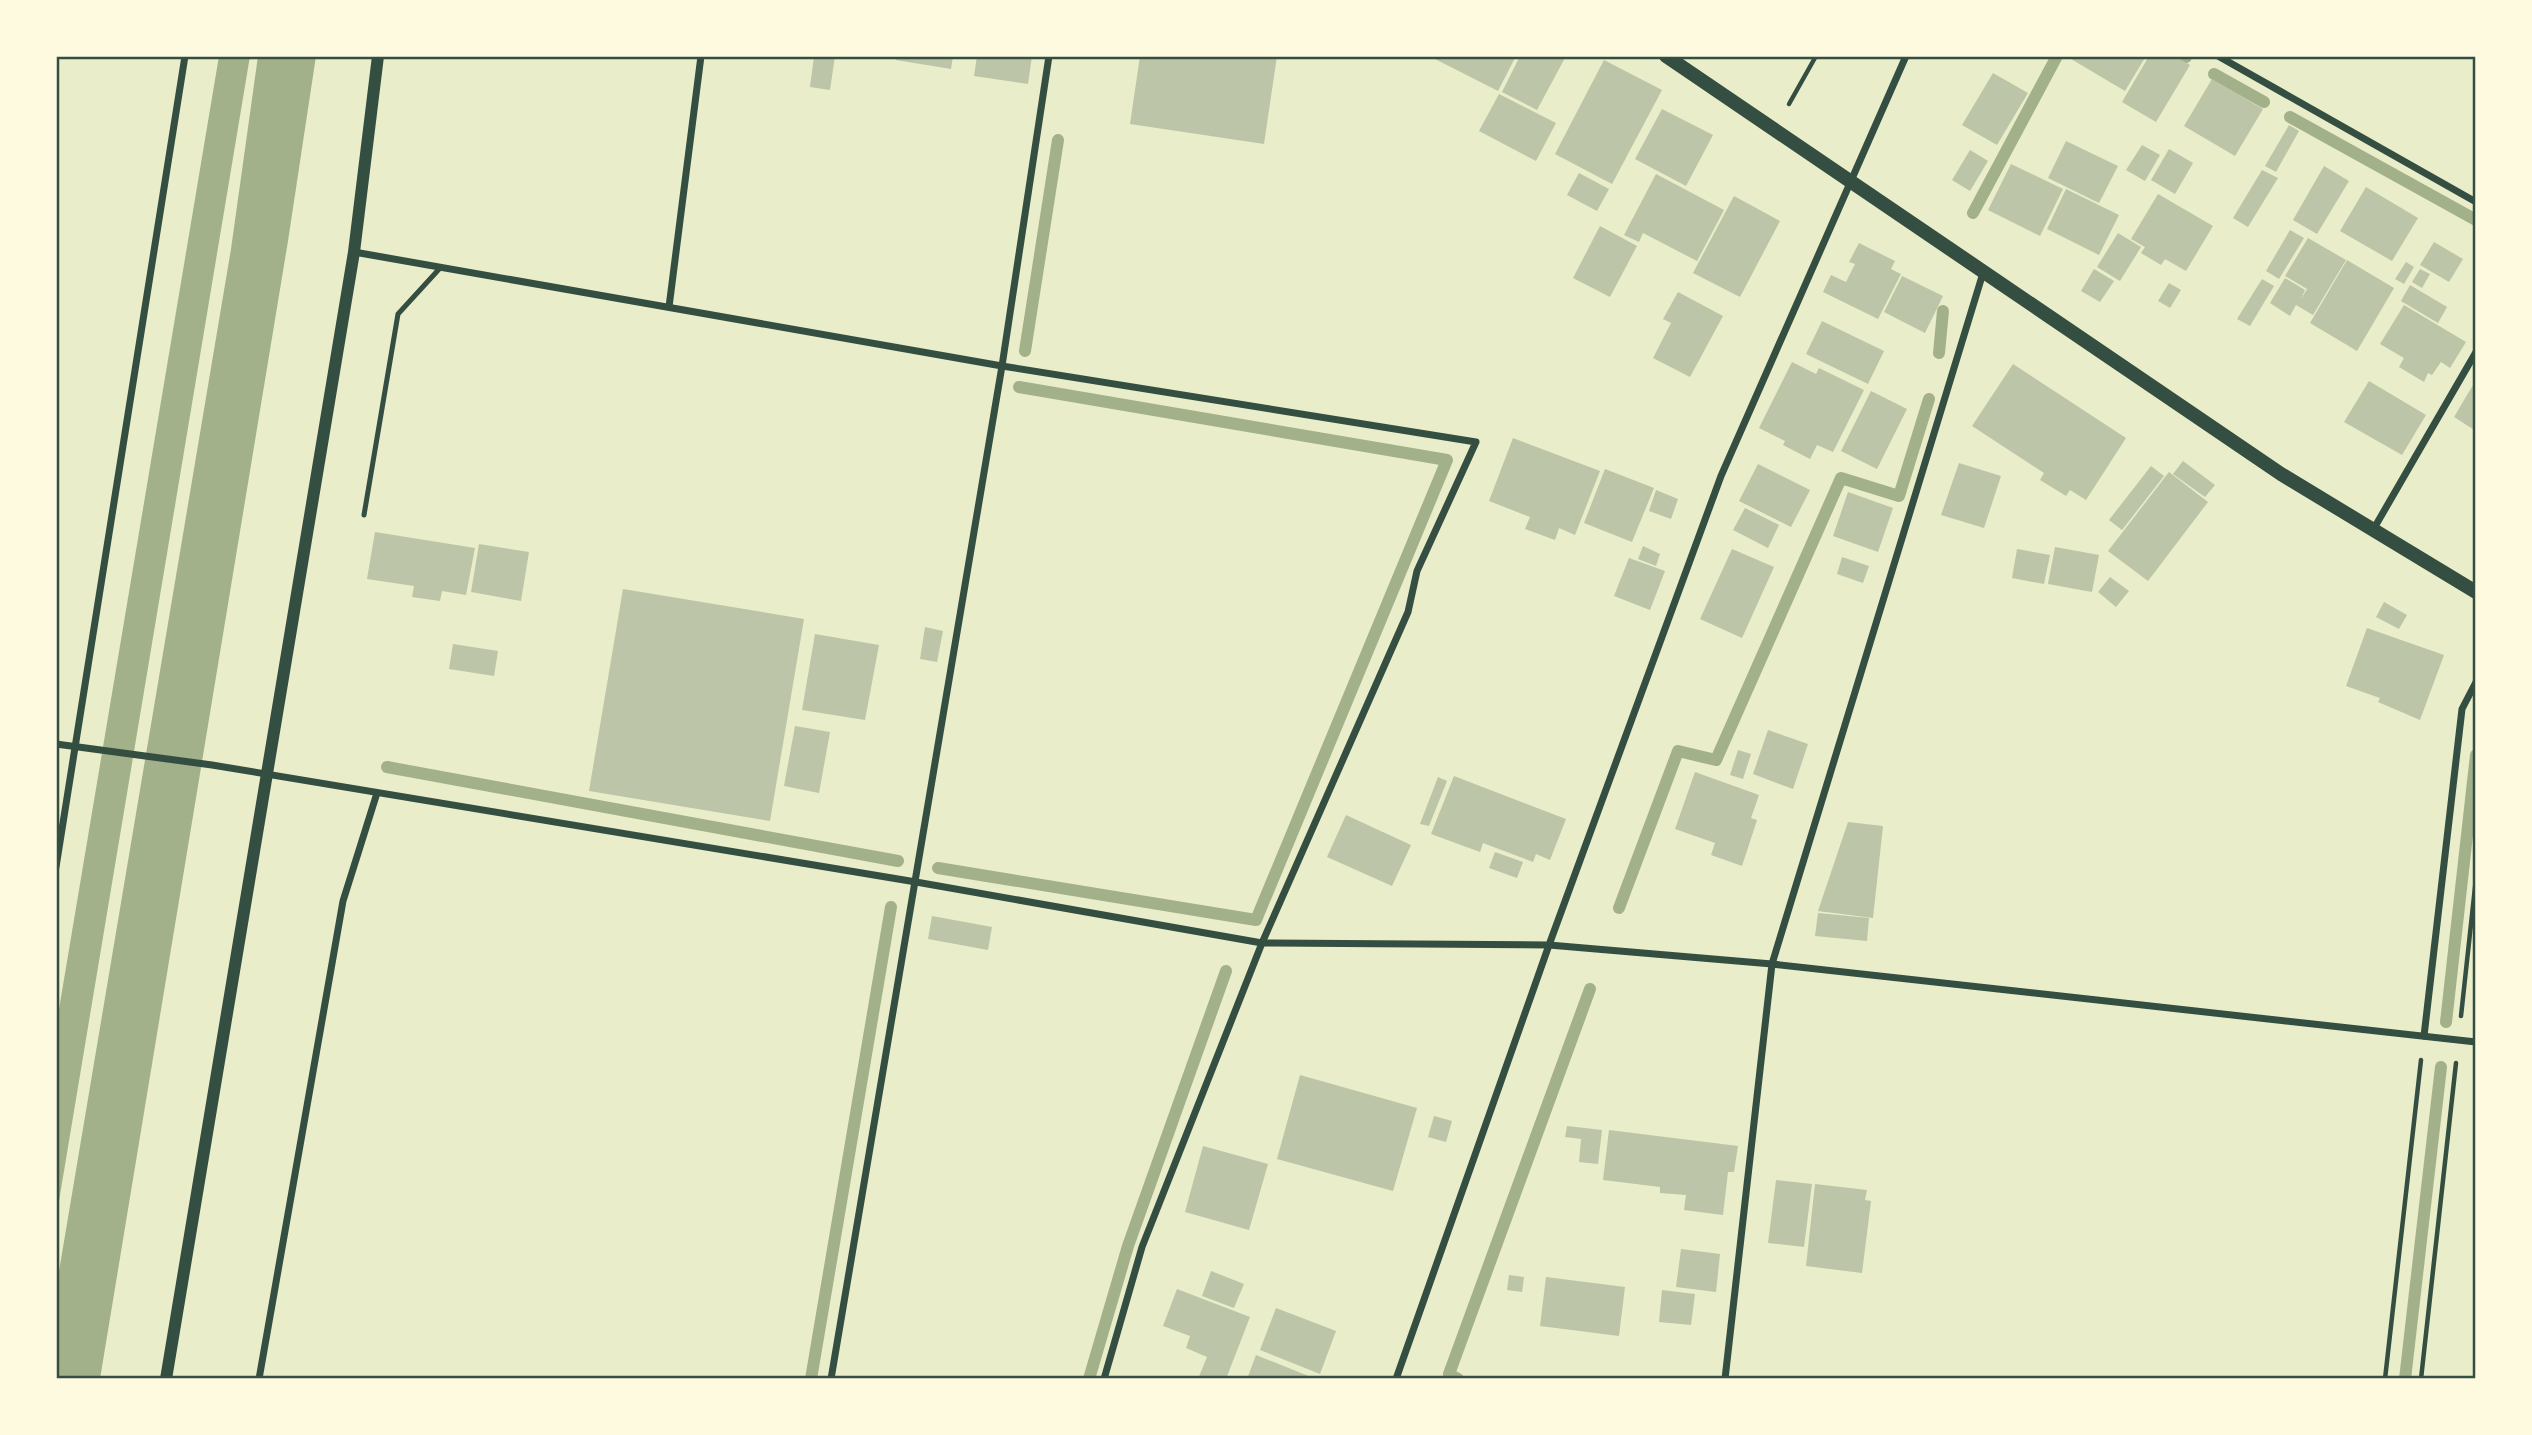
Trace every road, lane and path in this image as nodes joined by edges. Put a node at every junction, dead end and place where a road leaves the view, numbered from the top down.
1 (185, 56) edge
2 (378, 56) edge
3 (701, 56) edge
4 (1049, 56) edge
5 (1666, 56) edge
6 (1816, 56) edge
7 (1906, 56) edge
8 (2224, 57) edge
9 (1681, 60) edge
10 (1774, 131) junction
11 (1850, 182) junction
12 (2476, 202) edge
13 (354, 252) junction
14 (441, 267) junction
15 (1983, 273) junction
16 (668, 307) junction
17 (2476, 352) edge
18 (1002, 366) junction
19 (364, 515) dead end
20 (2373, 530) junction
21 (2476, 593) edge
22 (2476, 682) edge
23 (56, 744) edge
24 (77, 747) junction
25 (267, 775) junction
26 (377, 793) junction
27 (56, 867) edge
28 (2476, 878) edge
29 (916, 882) junction
30 (1262, 943) junction
31 (1549, 945) junction
32 (1772, 964) junction
33 (2424, 1036) junction
34 (2459, 1040) junction
35 (2476, 1042) edge
36 (166, 1379) edge
37 (259, 1379) edge
38 (831, 1379) edge
39 (1104, 1379) edge
40 (1396, 1379) edge
41 (1725, 1379) edge
42 (2385, 1379) edge
43 (2421, 1379) edge

1 - 24 street
2 - 13 street
3 - 16 street
4 - 18 street
5 - 9 main road
6 - 10 path
7 - 11 street
8 - 12 street
9 - 10 main road
10 - 11 main road
11 - 15 main road
11 - 31 street
13 - 14 street
13 - 25 street
14 - 16 street
14 - 19 lane
15 - 20 main road
15 - 32 street
16 - 18 street
17 - 20 street
18 - 29 street
18 - 30 street
20 - 21 main road
22 - 33 street
23 - 24 street
24 - 25 street
24 - 27 street
25 - 26 street
25 - 36 street
26 - 29 street
26 - 37 street
28 - 34 path
29 - 30 street
29 - 38 street
30 - 31 street
30 - 39 street
31 - 32 street
31 - 40 street
32 - 33 street
32 - 41 street
33 - 34 street
33 - 42 path
34 - 35 street
34 - 43 path

